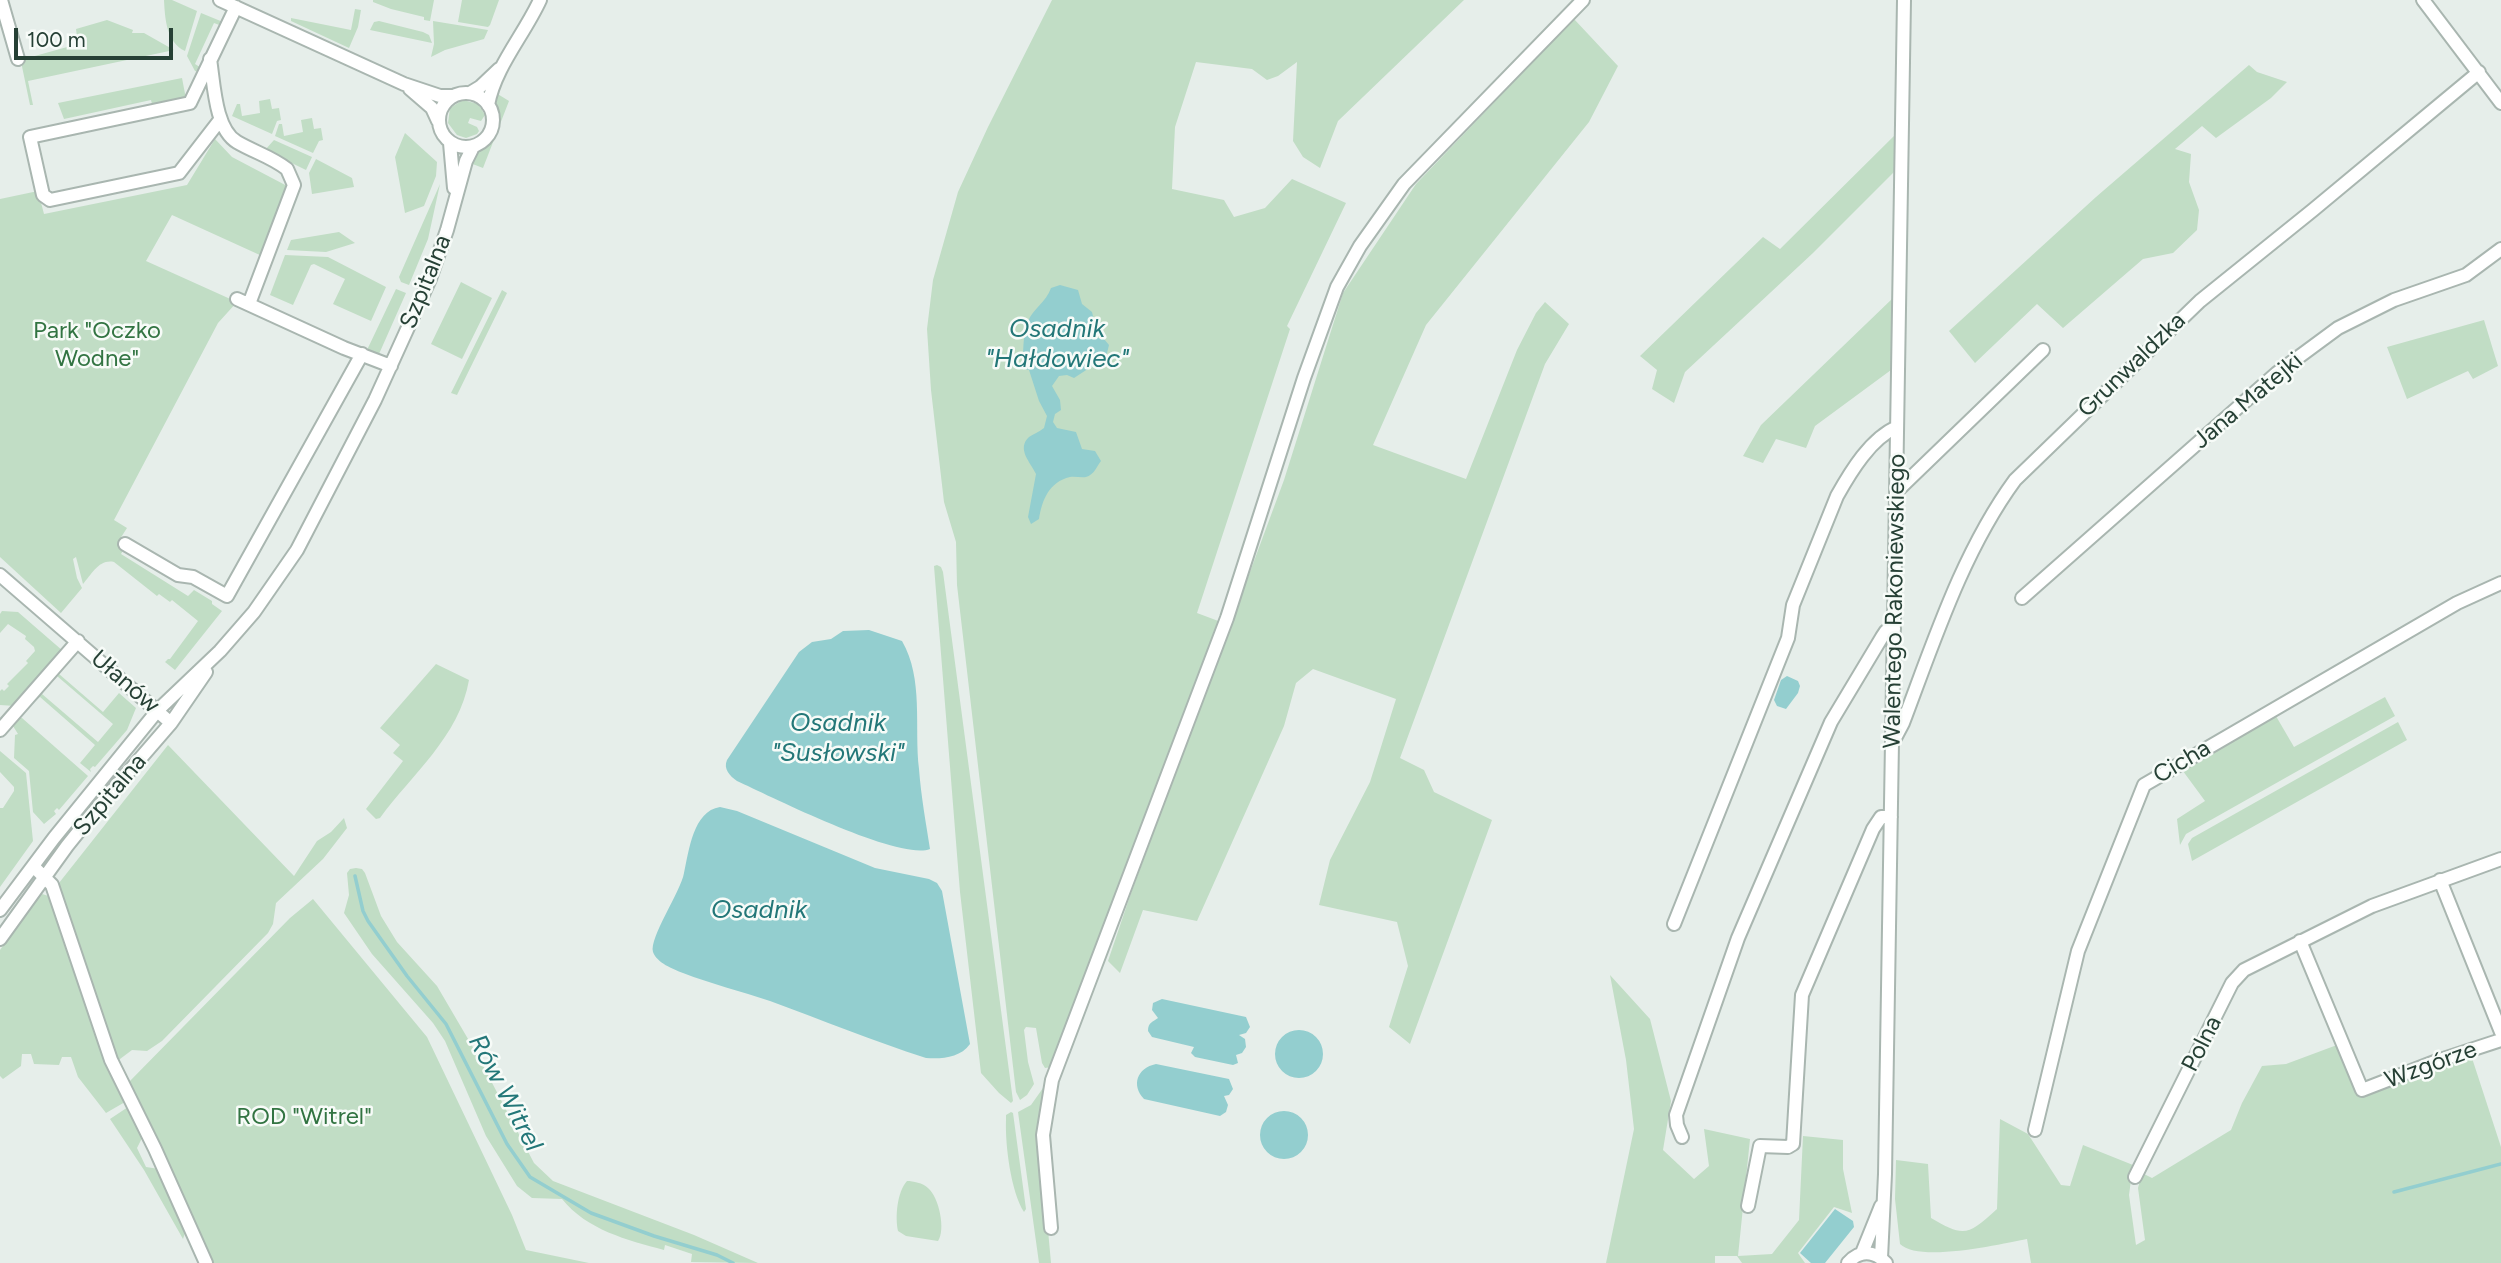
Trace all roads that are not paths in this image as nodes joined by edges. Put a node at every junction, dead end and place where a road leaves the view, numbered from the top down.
1 (1, 0) edge
2 (220, 0) edge
3 (540, 0) edge
4 (1583, 0) edge
5 (1904, 0) edge
6 (2423, 0) edge
7 (236, 7) junction
8 (18, 59) dead end
9 (210, 59) junction
10 (505, 63) junction
11 (2479, 72) junction
12 (404, 84) junction
13 (470, 93) junction
14 (453, 96) junction
15 (2501, 103) edge
16 (488, 105) junction
17 (220, 120) junction
18 (438, 121) junction
19 (450, 143) junction
20 (472, 147) junction
21 (455, 195) junction
22 (2501, 249) edge
23 (2043, 350) dead end
24 (362, 354) junction
25 (391, 366) junction
26 (1898, 427) junction
27 (1897, 491) junction
28 (125, 544) dead end
29 (3, 583) edge
30 (2501, 583) edge
31 (2022, 598) dead end
32 (1894, 629) junction
33 (78, 641) junction
34 (220, 651) junction
35 (158, 710) junction
36 (171, 723) junction
37 (0, 730) edge
38 (1893, 743) junction
39 (1891, 817) junction
40 (2501, 859) edge
41 (33, 866) junction
42 (45, 876) junction
43 (2440, 880) junction
44 (0, 910) edge
45 (1674, 924) dead end
46 (0, 939) edge
47 (2300, 941) junction
48 (2501, 1032) edge
49 (2501, 1040) edge
50 (2035, 1130) dead end
51 (1682, 1138) dead end
52 (2134, 1177) dead end
53 (1882, 1203) junction
54 (1748, 1206) dead end
55 (1051, 1228) dead end
56 (1862, 1253) junction
57 (1884, 1260) edge
58 (206, 1263) edge
59 (1848, 1263) edge

1 - 8 street
2 - 7 street
3 - 10 street
4 - 55 street
5 - 26 street, Walentego Rakoniewskiego
6 - 11 street
7 - 9 street
7 - 12 street
9 - 17 street
9 - 17 street
10 - 13 street
10 - 16 street
11 - 15 street
11 - 38 street, Grunwaldzka
12 - 14 street
12 - 18 street
13 - 14 street
13 - 16 street
14 - 18 street
16 - 20 street
17 - 24 street
18 - 19 street
19 - 20 street
19 - 21 street, Szpitalna
20 - 21 street, Szpitalna
21 - 25 street, Szpitalna
22 - 31 street, Jana Matejki
23 - 27 street
24 - 25 street
24 - 28 street
25 - 34 street, Szpitalna
26 - 27 street, Walentego Rakoniewskiego
26 - 45 street
27 - 32 street, Walentego Rakoniewskiego
29 - 33 street, Ułanów
30 - 50 street, Cicha
32 - 38 street, Walentego Rakoniewskiego
32 - 51 street
33 - 35 street, Ułanów
33 - 37 street, Ułanów
34 - 35 street, Szpitalna
34 - 36 street, Szpitalna
35 - 36 street, Ułanów
35 - 41 street, Szpitalna
36 - 42 street, Szpitalna
38 - 39 street, Walentego Rakoniewskiego
39 - 53 street, Walentego Rakoniewskiego
39 - 54 street
40 - 43 street, Polna
41 - 42 street
41 - 44 street, Szpitalna
42 - 46 street, Szpitalna
42 - 58 street
43 - 47 street, Polna
43 - 48 street
47 - 49 street, Wzgórze
47 - 52 street, Polna
53 - 56 street, Walentego Rakoniewskiego
53 - 57 street, Walentego Rakoniewskiego
56 - 57 street
56 - 59 street

